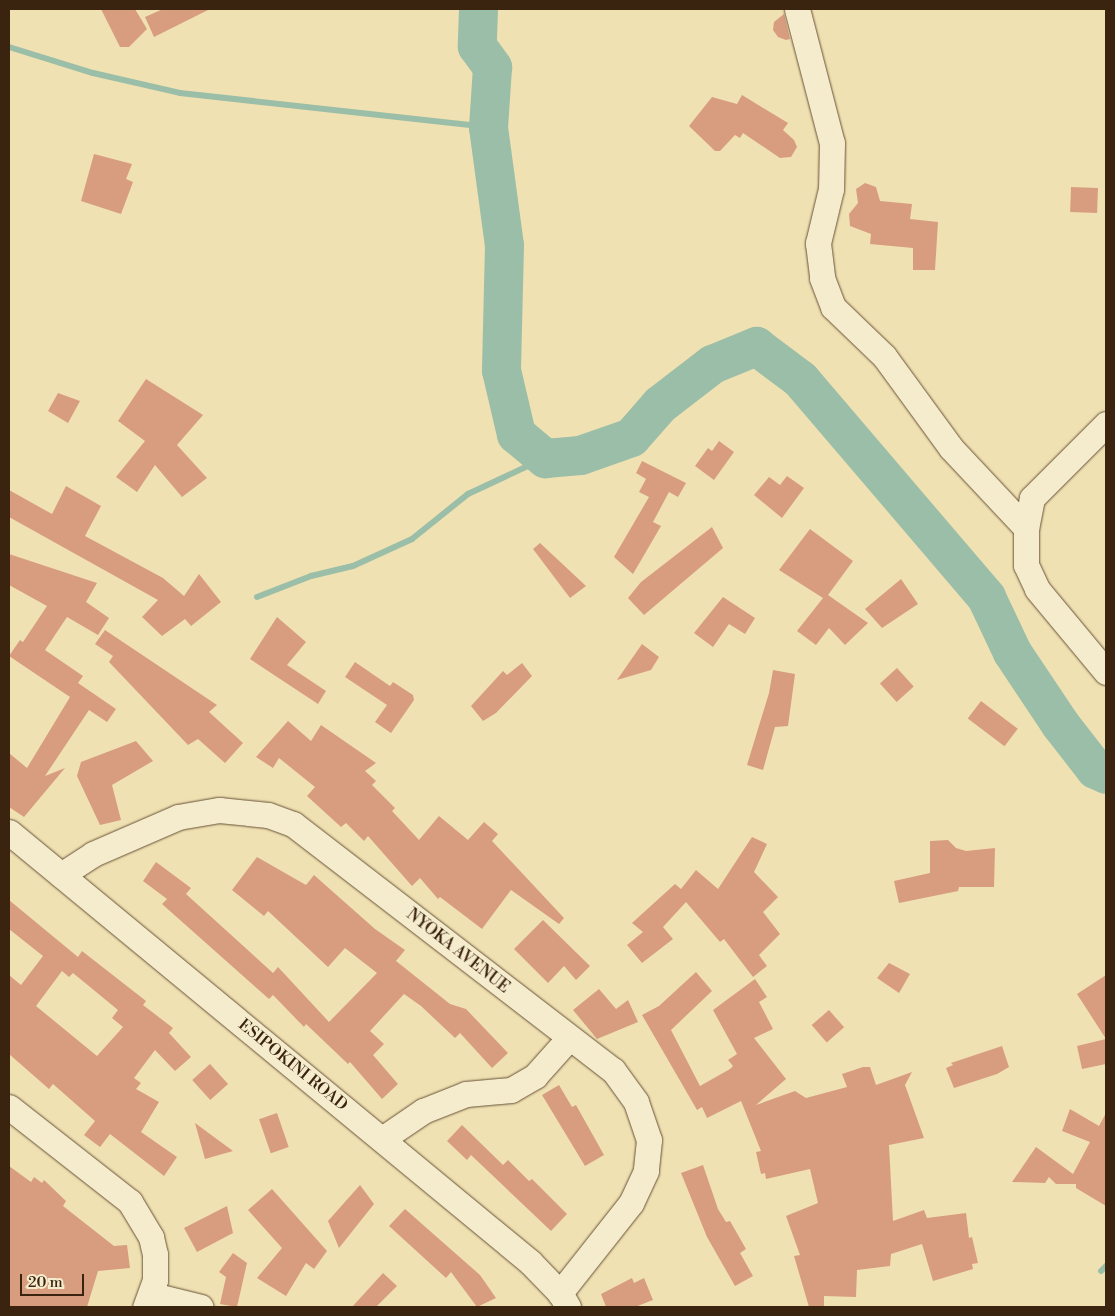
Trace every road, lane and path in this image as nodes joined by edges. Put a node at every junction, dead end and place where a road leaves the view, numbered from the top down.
1 (797, 9) edge
2 (1106, 424) edge
3 (1026, 528) junction
4 (1106, 672) edge
5 (9, 832) edge
6 (61, 875) junction
7 (569, 1038) junction
8 (9, 1107) edge
9 (382, 1139) junction
10 (564, 1300) edge
11 (148, 1301) edge
12 (201, 1307) edge

1 - 3 street
2 - 3 street
3 - 4 street
5 - 6 street, ESIPOKINI ROAD
6 - 7 street, NYOKA AVENUE
6 - 9 street, ESIPOKINI ROAD
7 - 9 street
7 - 10 street, NYOKA AVENUE
8 - 11 street
9 - 10 street, ESIPOKINI ROAD
11 - 12 street

